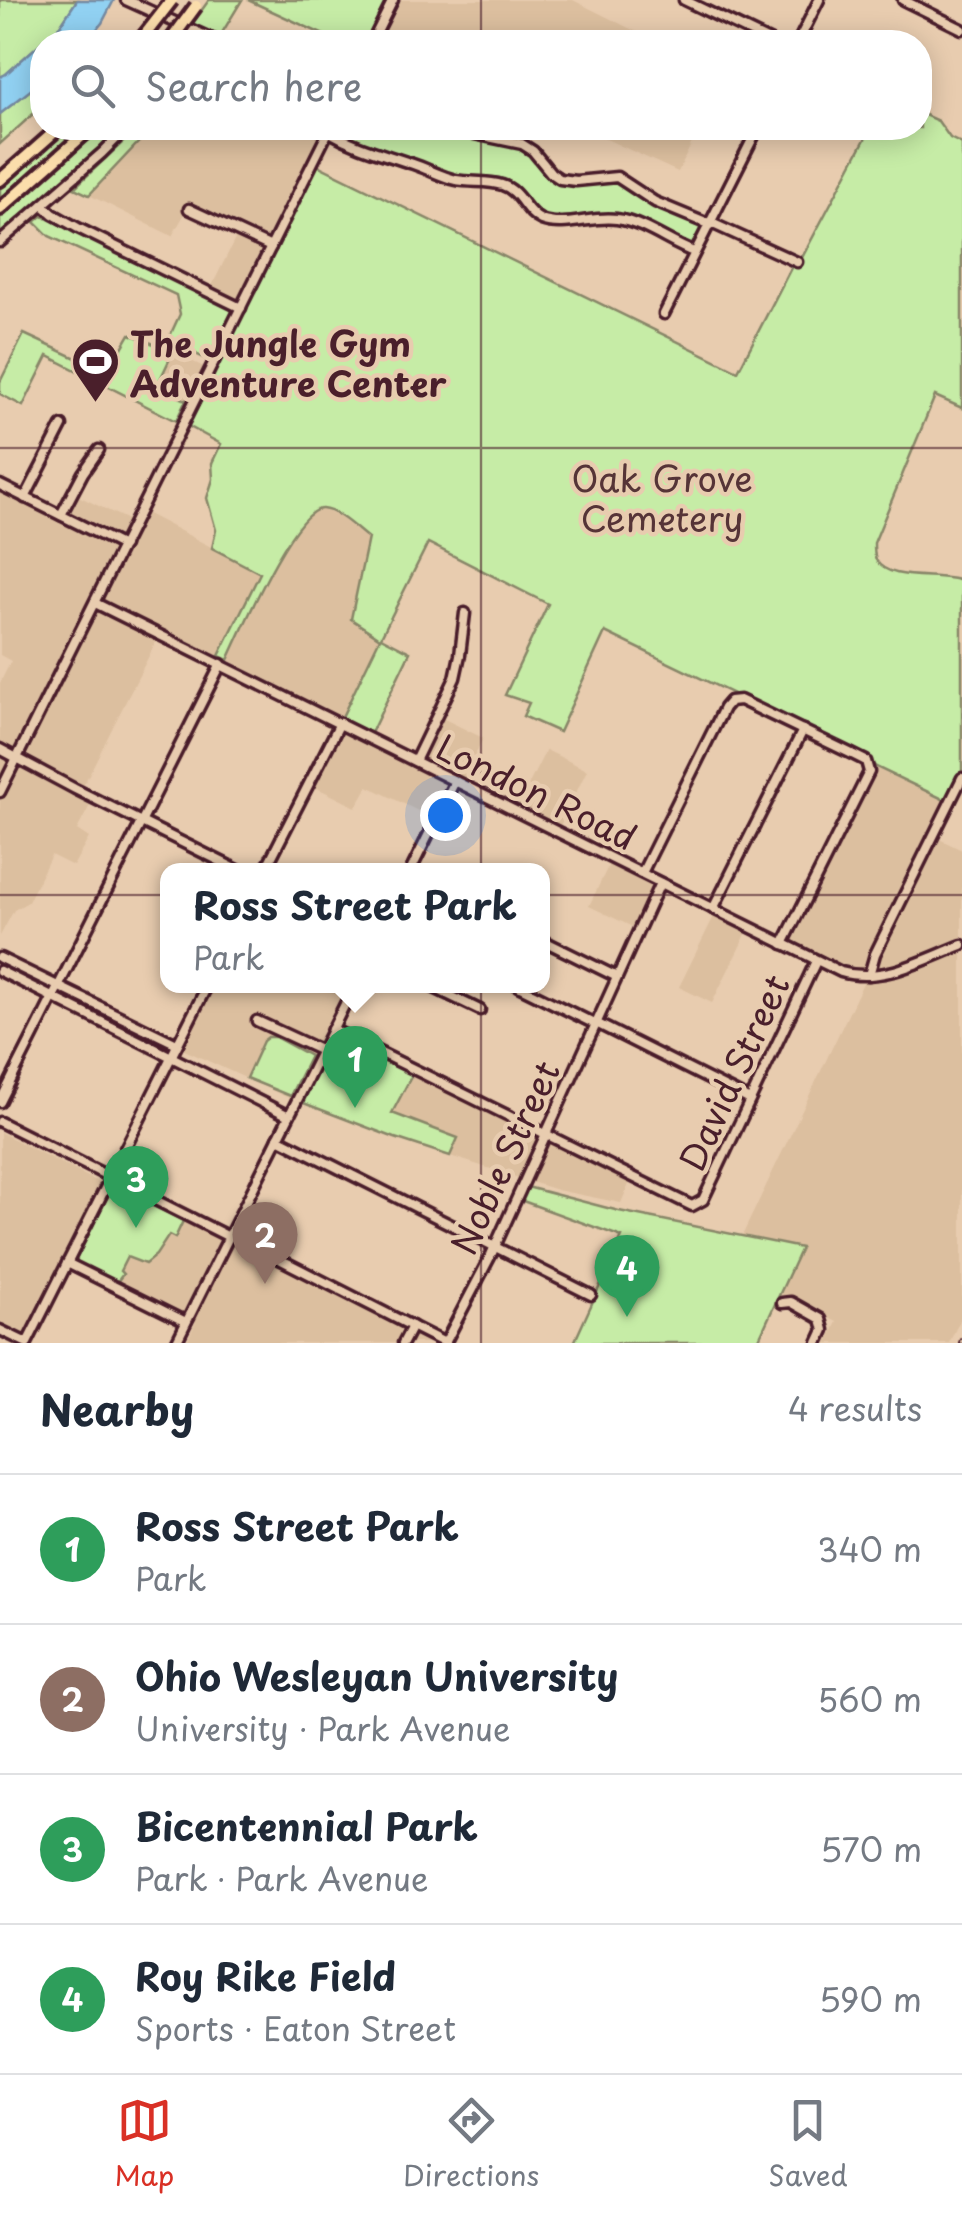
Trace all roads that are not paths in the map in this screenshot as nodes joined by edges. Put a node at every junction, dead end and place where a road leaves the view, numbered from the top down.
1 (126, 0) edge
2 (173, 0) edge
3 (393, 0) edge
4 (684, 0) edge
5 (820, 0) edge
6 (903, 0) edge
7 (138, 2) edge
8 (198, 3) edge
9 (962, 29) edge
10 (149, 30) edge
11 (178, 30) edge
12 (185, 30) edge
13 (378, 30) edge
14 (746, 30) edge
15 (804, 30) edge
16 (45, 140) edge
17 (78, 140) edge
18 (114, 140) edge
19 (324, 140) edge
20 (346, 140) edge
21 (503, 140) edge
22 (752, 140) edge
23 (0, 180) edge
24 (43, 205) junction
25 (0, 209) edge
26 (189, 209) dead end
27 (708, 223) junction
28 (0, 242) edge
29 (271, 247) junction
30 (694, 252) junction
31 (796, 262) dead end
32 (241, 308) junction
33 (664, 314) dead end
34 (62, 426) dead end
35 (99, 450) dead end
36 (0, 485) edge
37 (26, 498) junction
38 (61, 515) junction
39 (123, 546) junction
40 (95, 603) junction
41 (466, 614) dead end
42 (221, 664) junction
43 (340, 723) junction
44 (803, 730) junction
45 (0, 749) edge
46 (17, 758) junction
47 (415, 761) junction
48 (962, 778) edge
49 (455, 782) junction
50 (0, 792) edge
51 (141, 822) junction
52 (224, 863) edge
53 (268, 863) edge
54 (414, 863) edge
55 (642, 874) junction
56 (660, 883) junction
57 (713, 909) junction
58 (550, 944) edge
59 (782, 944) junction
60 (962, 946) edge
61 (0, 958) edge
62 (816, 960) junction
63 (0, 971) edge
64 (617, 976) junction
65 (869, 976) junction
66 (58, 986) junction
67 (203, 993) edge
68 (350, 993) edge
69 (445, 993) edge
70 (532, 993) edge
71 (52, 998) junction
72 (480, 1010) dead end
73 (257, 1020) dead end
74 (595, 1024) junction
75 (332, 1028) junction
76 (177, 1044) junction
77 (322, 1051) junction
78 (170, 1057) junction
79 (750, 1100) junction
80 (0, 1102) edge
81 (289, 1116) junction
82 (0, 1122) edge
83 (546, 1135) junction
84 (278, 1138) junction
85 (110, 1178) junction
86 (230, 1236) junction
87 (494, 1247) junction
88 (67, 1263) junction
89 (591, 1296) dead end
90 (782, 1302) dead end
91 (186, 1322) junction
92 (412, 1326) junction
93 (0, 1330) edge
94 (26, 1343) edge
95 (176, 1343) edge
96 (402, 1343) edge
97 (445, 1343) edge
98 (818, 1343) edge

1 - 7 street
2 - 10 highway, bridge
3 - 13 street
4 - 14 street
5 - 15 street
6 - 9 street
7 - 12 street
8 - 11 highway, bridge
16 - 23 highway
17 - 25 highway
18 - 24 street
19 - 29 street
20 - 30 street
21 - 27 street
22 - 27 street
24 - 28 street
24 - 32 street
26 - 29 street
27 - 30 street
27 - 31 street
29 - 32 street
30 - 33 street
32 - 39 street
34 - 37 street
35 - 38 street
36 - 37 street
37 - 38 street
38 - 39 street
39 - 40 street
40 - 42 street, London Road
40 - 46 street
41 - 47 street
42 - 43 street, London Road
42 - 51 street
43 - 47 street, London Road
43 - 53 street
44 - 55 street
44 - 57 street
44 - 59 street
45 - 46 street
46 - 50 street
46 - 51 street
47 - 49 street, London Road
48 - 65 street
49 - 54 street
49 - 55 street, London Road
51 - 52 street
51 - 66 street
55 - 56 street, London Road
56 - 57 street, London Road
56 - 64 street, Noble Street
57 - 59 street, London Road
58 - 64 street
59 - 62 street, London Road
60 - 65 street
61 - 66 street
62 - 65 street, London Road
62 - 79 street, David Street
63 - 71 street
64 - 74 street, Noble Street
66 - 71 street
66 - 76 street
67 - 76 street
68 - 75 street
69 - 72 street
70 - 74 street
71 - 78 street
71 - 80 street
73 - 77 street
74 - 79 street
74 - 83 street, Noble Street
75 - 77 street
75 - 83 street
76 - 78 street
77 - 81 street
78 - 81 street
78 - 85 street
79 - 83 street, David Street
81 - 84 street
82 - 85 street
83 - 87 street, Noble Street
84 - 86 street
84 - 87 street
85 - 86 street
85 - 88 street
86 - 91 street
86 - 92 street
87 - 89 street
87 - 97 street, Noble Street
88 - 91 street
88 - 94 street
90 - 98 street
91 - 95 street
92 - 96 street
92 - 97 street
93 - 94 street

